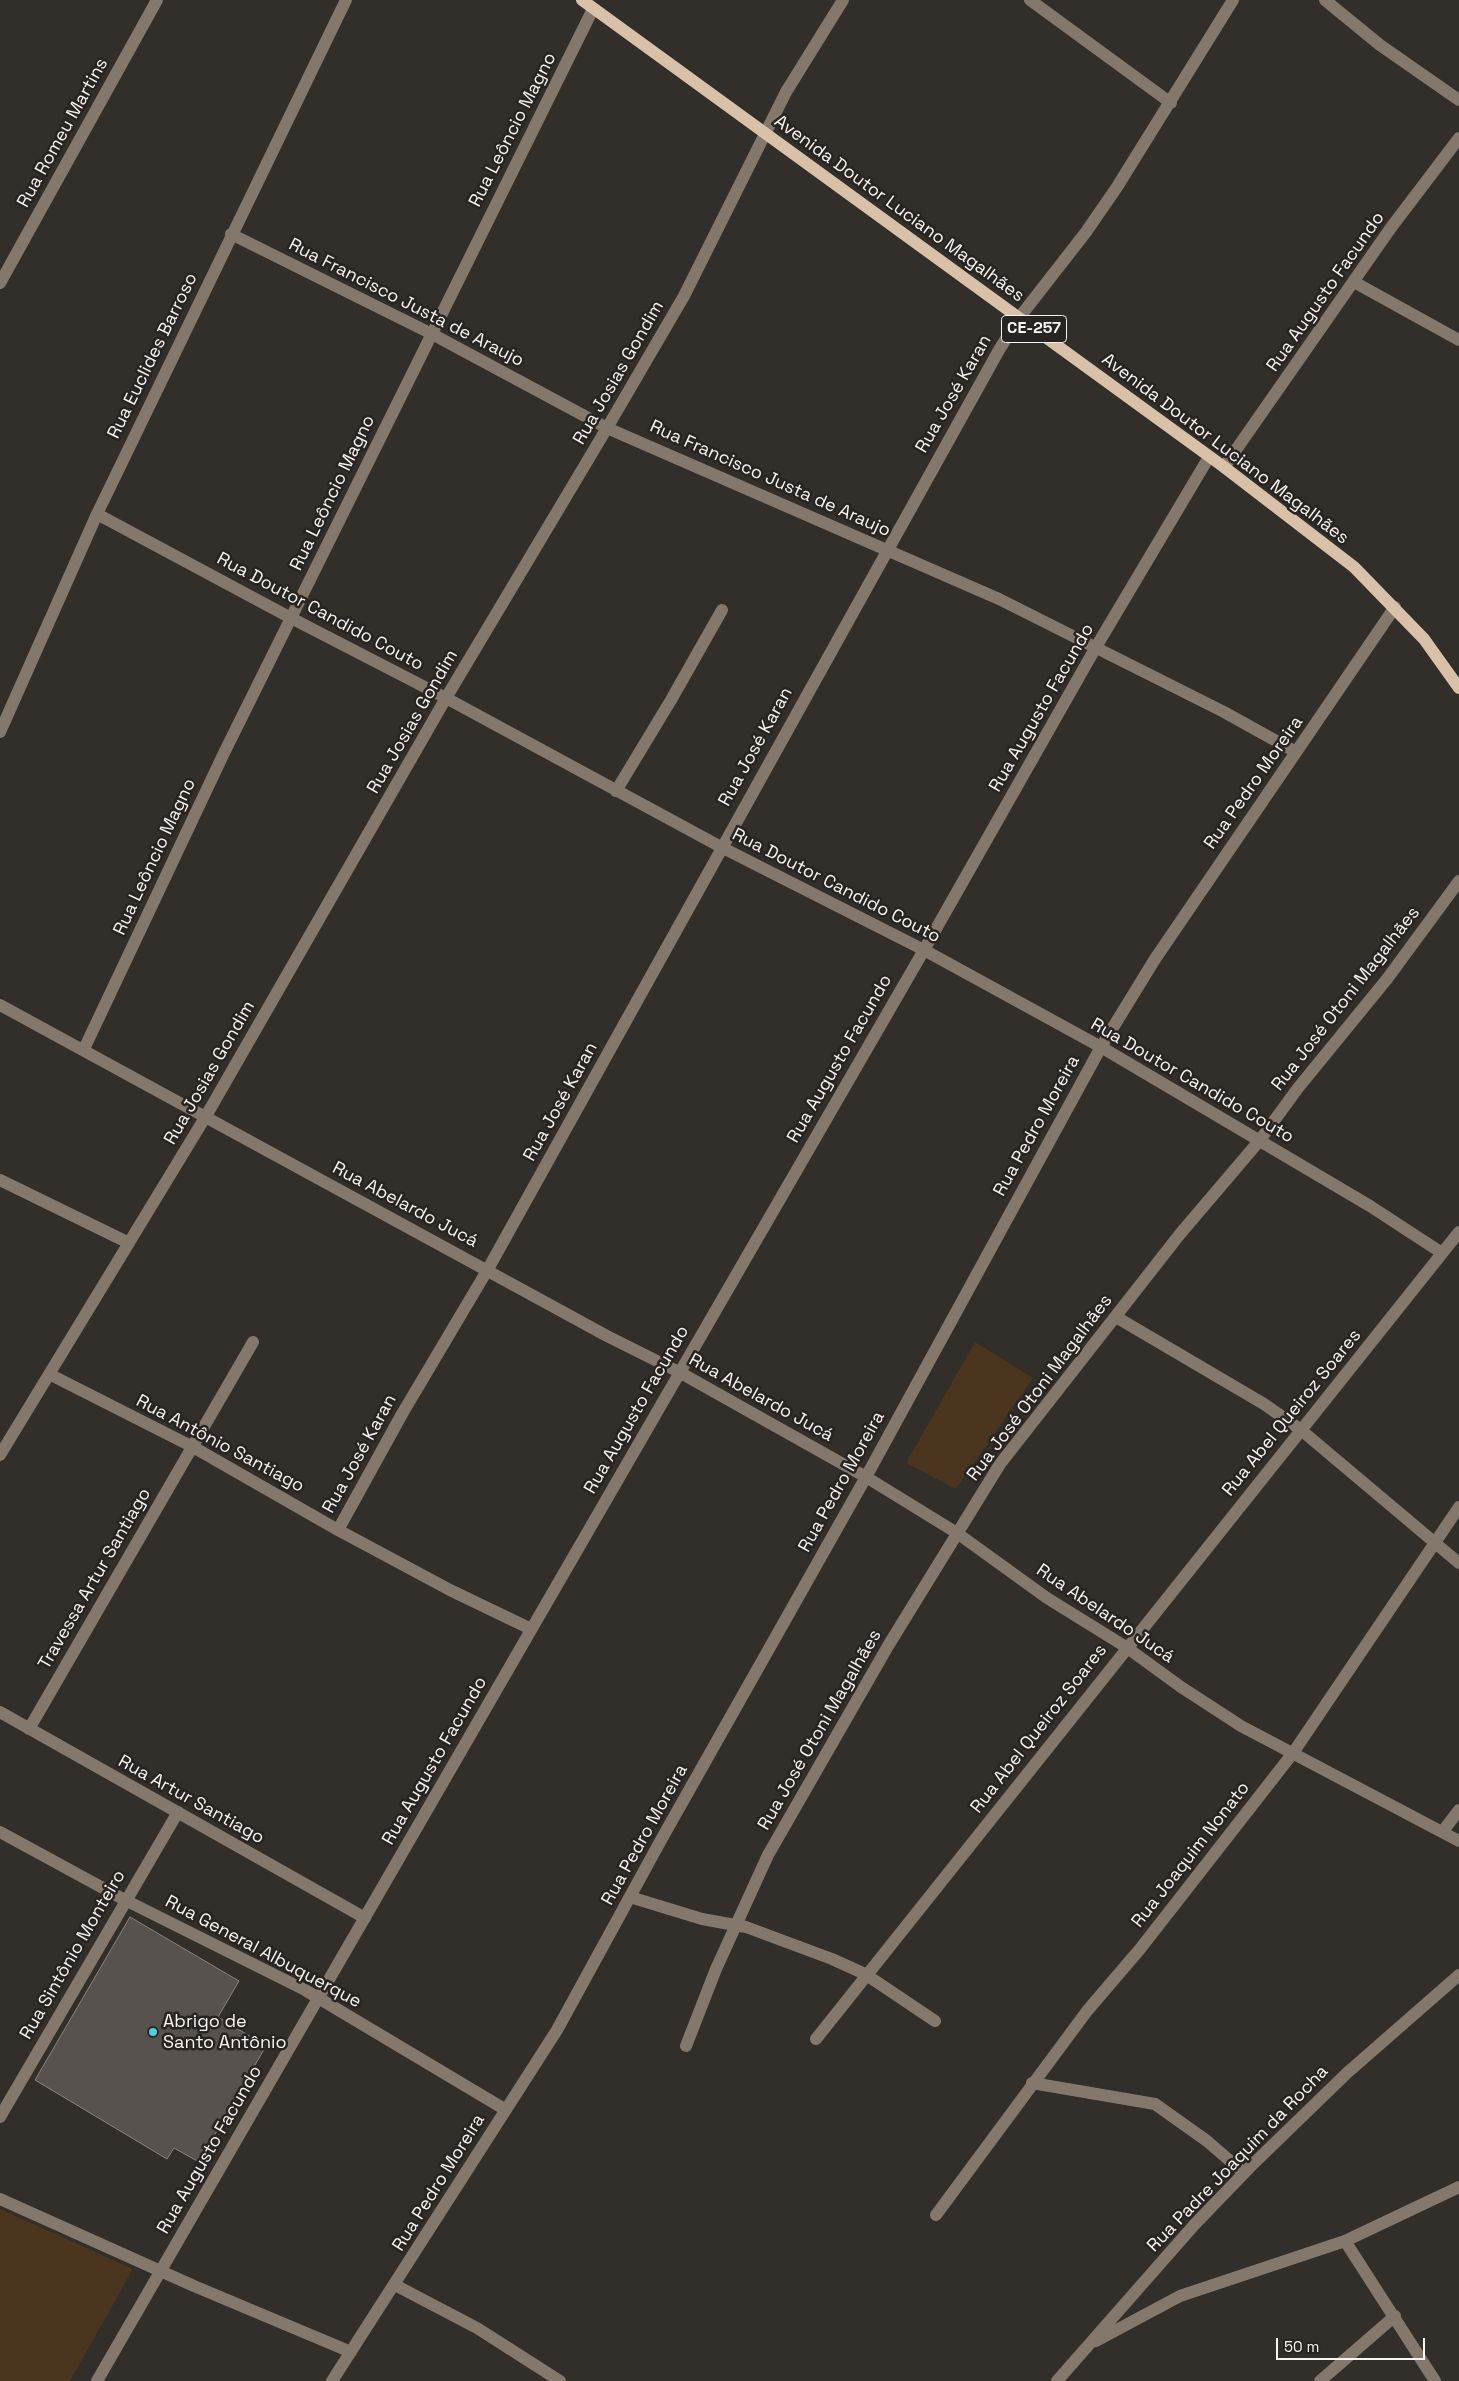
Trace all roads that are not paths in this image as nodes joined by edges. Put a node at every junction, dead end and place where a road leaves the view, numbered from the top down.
1 (157, 0) edge
2 (346, 0) edge
3 (582, 0) edge
4 (843, 0) edge
5 (1030, 0) edge
6 (1234, 0) edge
7 (1325, 0) edge
8 (593, 9) junction
9 (1459, 100) edge
10 (1170, 103) junction
11 (765, 133) junction
12 (1459, 138) edge
13 (232, 234) junction
14 (1354, 282) junction
15 (0, 283) edge
16 (1019, 318) junction
17 (432, 334) junction
18 (1459, 340) edge
19 (607, 428) junction
20 (1209, 457) junction
21 (1224, 467) junction
22 (97, 514) junction
23 (886, 549) junction
24 (1395, 607) junction
25 (722, 610) dead end
26 (291, 618) junction
27 (1096, 647) junction
28 (1459, 688) edge
29 (446, 698) junction
30 (0, 732) edge
31 (1296, 752) junction
32 (616, 791) junction
33 (721, 847) junction
34 (1459, 881) edge
35 (924, 950) junction
36 (0, 1005) edge
37 (1101, 1047) junction
38 (84, 1049) junction
39 (206, 1116) junction
40 (1260, 1140) junction
41 (0, 1180) edge
42 (1459, 1232) edge
43 (129, 1244) junction
44 (1442, 1253) junction
45 (488, 1269) junction
46 (1116, 1316) junction
47 (253, 1342) dead end
48 (679, 1372) junction
49 (49, 1374) junction
50 (1301, 1430) junction
51 (192, 1447) junction
52 (0, 1455) edge
53 (866, 1477) junction
54 (1459, 1507) edge
55 (338, 1530) junction
56 (957, 1533) junction
57 (1434, 1543) junction
58 (1459, 1563) edge
59 (531, 1630) junction
60 (1126, 1647) junction
61 (0, 1712) edge
62 (29, 1729) junction
63 (1293, 1753) junction
64 (1459, 1810) edge
65 (178, 1812) junction
66 (1443, 1831) junction
67 (0, 1832) edge
68 (1459, 1841) edge
69 (630, 1897) junction
70 (125, 1900) junction
71 (365, 1918) junction
72 (737, 1925) junction
73 (865, 1974) junction
74 (1459, 1975) edge
75 (319, 1998) junction
76 (935, 2021) dead end
77 (816, 2039) dead end
78 (686, 2046) dead end
79 (1032, 2083) junction
80 (506, 2110) junction
81 (0, 2118) edge
82 (1244, 2173) junction
83 (1459, 2187) edge
84 (0, 2199) edge
85 (936, 2215) dead end
86 (1346, 2241) junction
87 (161, 2270) junction
88 (395, 2285) junction
89 (1395, 2316) junction
90 (1088, 2346) junction
91 (351, 2352) junction
92 (98, 2381) edge
93 (332, 2381) edge
94 (560, 2381) edge
95 (1057, 2381) edge
96 (1320, 2381) edge
97 (1435, 2381) edge

1 - 15 street, Rua Romeu Martins
2 - 13 street, Rua Euclides Barroso
3 - 8 main road, Avenida Doutor Luciano Magalhães / CE-257
4 - 11 street, Rua Josias Gondim
5 - 10 street
6 - 10 street, Rua José Karan
7 - 9 street
8 - 11 main road, Avenida Doutor Luciano Magalhães / CE-257
8 - 17 street, Rua Leôncio Magno
10 - 16 street, Rua José Karan
11 - 16 main road, Avenida Doutor Luciano Magalhães / CE-257
11 - 19 street, Rua Josias Gondim
12 - 14 street, Rua Augusto Facundo
13 - 17 street, Rua Francisco Justa de Araujo
13 - 22 street, Rua Euclides Barroso
14 - 18 street
14 - 21 street, Rua Augusto Facundo
16 - 20 main road, Avenida Doutor Luciano Magalhães / CE-257
16 - 23 street, Rua José Karan
17 - 19 street, Rua Francisco Justa de Araujo
17 - 26 street, Rua Leôncio Magno
19 - 23 street, Rua Francisco Justa de Araujo
19 - 29 street, Rua Josias Gondim
20 - 21 main road, Avenida Doutor Luciano Magalhães / CE-257
20 - 27 street, Rua Augusto Facundo
21 - 24 main road, Avenida Doutor Luciano Magalhães / CE-257
22 - 26 street, Rua Doutor Candido Couto
22 - 30 street, Rua Euclides Barroso
23 - 27 street, Rua Francisco Justa de Araujo
23 - 33 street, Rua José Karan
24 - 28 main road, Avenida Doutor Luciano Magalhães / CE-257
24 - 31 street, Rua Pedro Moreira
25 - 32 street
26 - 29 street, Rua Doutor Candido Couto
26 - 38 street, Rua Leôncio Magno
27 - 31 street, Rua Francisco Justa de Araujo
27 - 35 street, Rua Augusto Facundo
29 - 32 street, Rua Doutor Candido Couto
29 - 39 street, Rua Josias Gondim
31 - 37 street, Rua Pedro Moreira
32 - 33 street, Rua Doutor Candido Couto
33 - 35 street, Rua Doutor Candido Couto
33 - 45 street, Rua José Karan
34 - 40 street, Rua José Otoni Magalhães
35 - 37 street, Rua Doutor Candido Couto
35 - 48 street, Rua Augusto Facundo
36 - 38 street, Rua Abelardo Jucá
37 - 40 street, Rua Doutor Candido Couto
37 - 53 street, Rua Pedro Moreira
38 - 39 street, Rua Abelardo Jucá
39 - 43 street, Rua Josias Gondim
39 - 45 street, Rua Abelardo Jucá
40 - 44 street, Rua Doutor Candido Couto
40 - 46 street, Rua José Otoni Magalhães
41 - 43 street
42 - 44 street, Rua Abel Queiroz Soares
43 - 49 street, Rua Josias Gondim
44 - 50 street, Rua Abel Queiroz Soares
45 - 48 street, Rua Abelardo Jucá
45 - 55 street, Rua José Karan
46 - 50 street
46 - 56 street, Rua José Otoni Magalhães
47 - 51 street, Travessa Artur Santiago
48 - 53 street, Rua Abelardo Jucá
48 - 59 street, Rua Augusto Facundo
49 - 51 street, Rua Antônio Santiago
49 - 52 street, Rua Josias Gondim
50 - 57 street
50 - 60 street, Rua Abel Queiroz Soares
51 - 55 street, Rua Antônio Santiago
51 - 62 street, Travessa Artur Santiago
53 - 56 street, Rua Abelardo Jucá
53 - 69 street, Rua Pedro Moreira
54 - 57 street, Rua Joaquim Nonato
55 - 59 street, Rua Antônio Santiago
56 - 60 street, Rua Abelardo Jucá
56 - 72 street, Rua José Otoni Magalhães
57 - 58 street
57 - 63 street, Rua Joaquim Nonato
59 - 71 street, Rua Augusto Facundo
60 - 63 street, Rua Abelardo Jucá
60 - 73 street, Rua Abel Queiroz Soares
61 - 62 street, Rua Artur Santiago
62 - 65 street, Rua Artur Santiago
63 - 66 street, Rua Abelardo Jucá
63 - 79 street, Rua Joaquim Nonato
64 - 66 street
65 - 70 street, Rua Sintônio Monteiro
65 - 71 street, Rua Artur Santiago
66 - 68 street, Rua Abelardo Jucá
67 - 70 street, Rua General Albuquerque
69 - 72 street
69 - 80 street, Rua Pedro Moreira
70 - 75 street, Rua General Albuquerque
70 - 81 street, Rua Sintônio Monteiro
71 - 75 street, Rua Augusto Facundo
72 - 73 street
72 - 78 street, Rua José Otoni Magalhães
73 - 76 street
73 - 77 street, Rua Abel Queiroz Soares
74 - 82 street, Rua Padre Joaquim da Rocha
75 - 80 street, Rua General Albuquerque
75 - 87 street, Rua Augusto Facundo
79 - 82 street
79 - 85 street, Rua Joaquim Nonato
80 - 88 street, Rua Pedro Moreira
82 - 90 street, Rua Padre Joaquim da Rocha
83 - 86 street
84 - 87 street
86 - 89 street
86 - 90 street
87 - 91 street
87 - 92 street, Rua Augusto Facundo
88 - 91 street, Rua Pedro Moreira
88 - 94 street
89 - 96 street
89 - 97 street
90 - 95 street, Rua Padre Joaquim da Rocha
91 - 93 street, Rua Pedro Moreira

